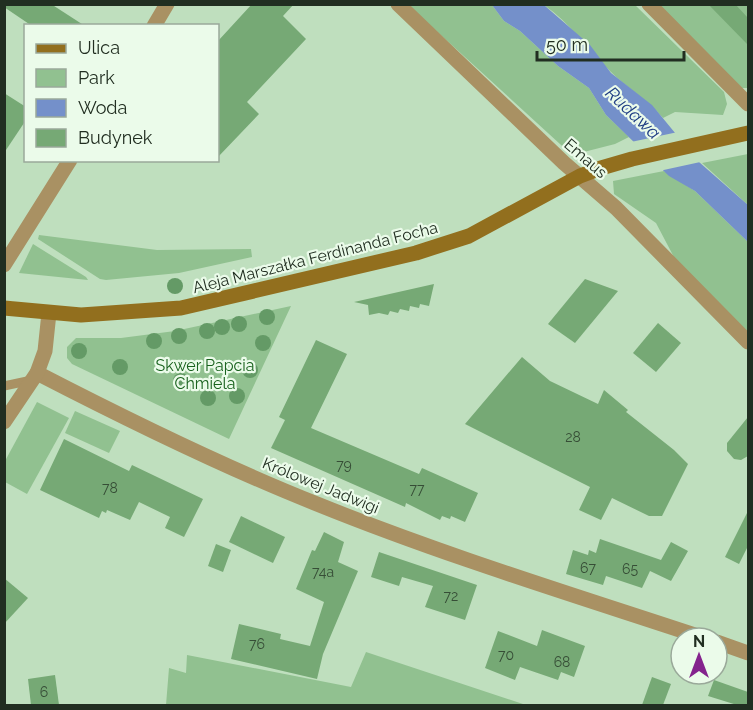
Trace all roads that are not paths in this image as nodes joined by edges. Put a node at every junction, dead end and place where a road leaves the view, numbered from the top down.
1 (167, 4) edge
2 (398, 4) edge
3 (649, 4) edge
4 (155, 24) edge
5 (748, 104) edge
6 (748, 133) edge
7 (69, 162) edge
8 (580, 176) junction
9 (4, 265) edge
10 (4, 308) edge
11 (49, 313) junction
12 (748, 342) edge
13 (34, 376) junction
14 (4, 386) edge
15 (4, 422) edge
16 (669, 627) edge
17 (729, 646) edge
18 (748, 653) edge

1 - 4 street
2 - 8 street, Emaus
3 - 5 street
6 - 8 street, Aleja Marszałka Ferdinanda Focha
7 - 9 street
8 - 11 street, Aleja Marszałka Ferdinanda Focha
8 - 12 street, Emaus
10 - 11 street
11 - 13 street
13 - 14 lane
13 - 15 street
13 - 16 street, Królowej Jadwigi
17 - 18 street

